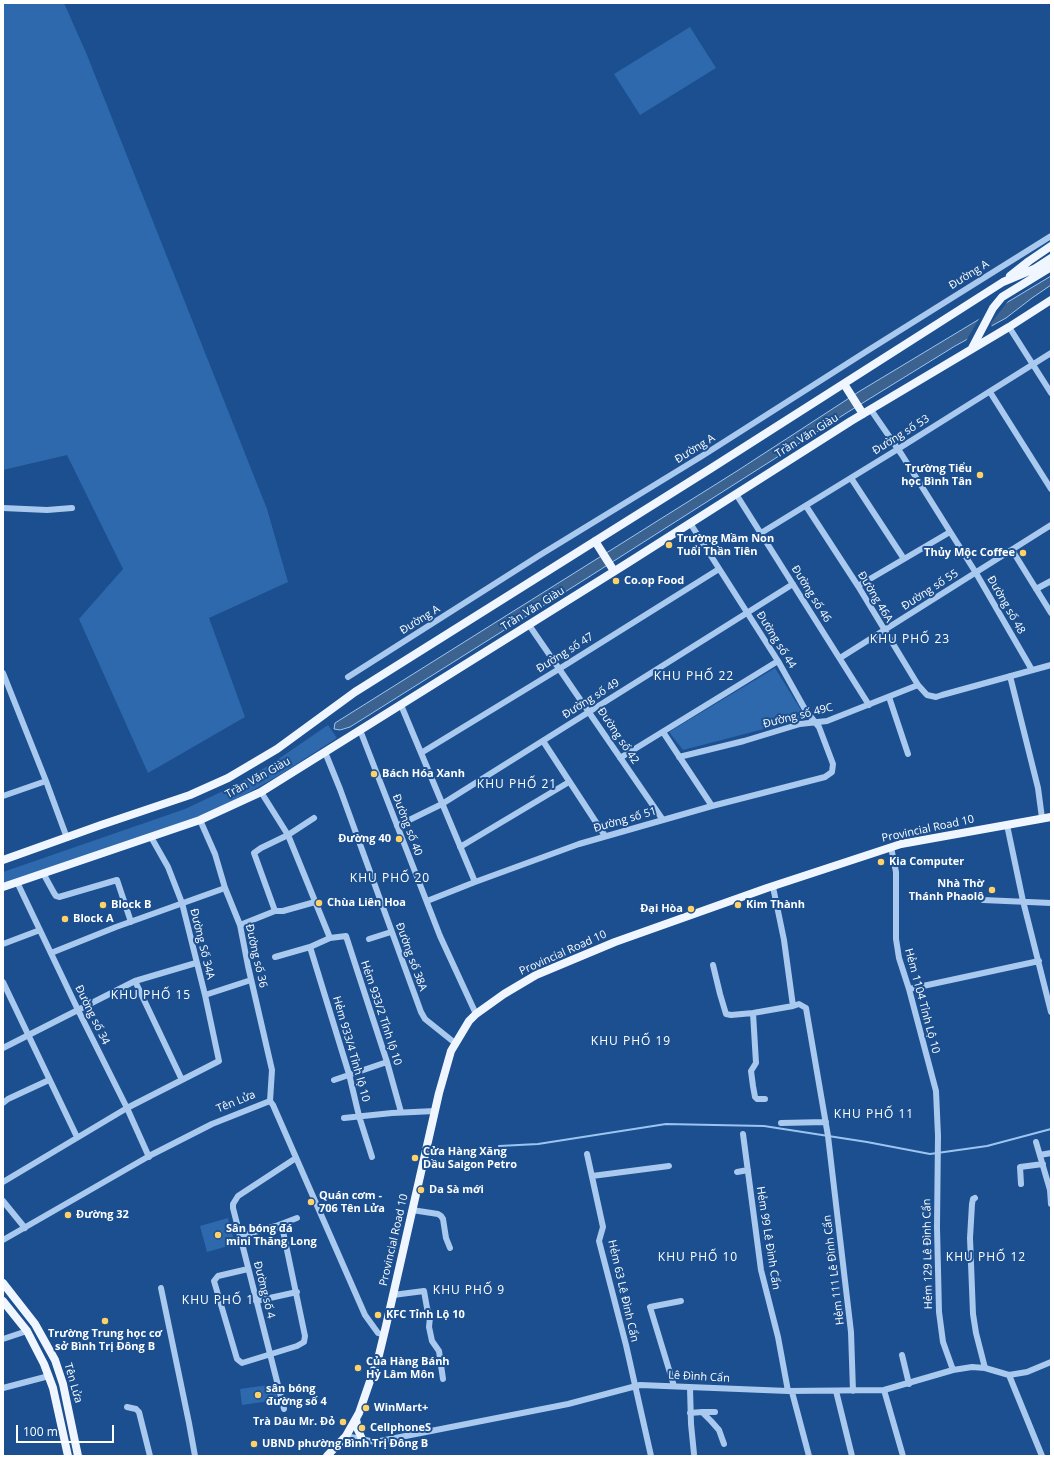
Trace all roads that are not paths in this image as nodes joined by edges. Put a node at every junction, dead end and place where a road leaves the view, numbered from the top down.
1 (1051, 236) edge
2 (1051, 246) edge
3 (1051, 258) edge
4 (1051, 267) edge
5 (1005, 281) junction
6 (1051, 300) edge
7 (1009, 327) junction
8 (972, 349) junction
9 (1051, 353) edge
10 (1033, 364) junction
11 (844, 384) junction
12 (990, 392) junction
13 (1051, 393) edge
14 (867, 412) junction
15 (898, 449) junction
16 (851, 478) junction
17 (1051, 489) edge
18 (736, 494) junction
19 (806, 506) junction
20 (3, 508) edge
21 (72, 508) dead end
22 (690, 523) junction
23 (1051, 525) edge
24 (950, 532) junction
25 (761, 533) junction
26 (597, 544) junction
27 (1012, 550) junction
28 (904, 559) junction
29 (612, 569) junction
30 (719, 569) junction
31 (976, 573) junction
32 (1051, 581) edge
33 (793, 584) junction
34 (858, 586) junction
35 (1036, 589) junction
36 (747, 612) junction
37 (1051, 613) edge
38 (529, 625) junction
39 (884, 631) junction
40 (840, 658) junction
41 (778, 661) junction
42 (1051, 665) edge
43 (559, 669) junction
44 (1032, 670) junction
45 (3, 673) edge
46 (1010, 676) junction
47 (348, 677) dead end
48 (918, 685) junction
49 (889, 697) junction
50 (401, 705) junction
51 (869, 705) junction
52 (589, 712) junction
53 (818, 723) junction
54 (360, 730) junction
55 (663, 732) junction
56 (543, 741) junction
57 (325, 752) junction
58 (421, 753) junction
59 (908, 754) dead end
60 (680, 757) junction
61 (620, 758) junction
62 (832, 772) joint
63 (46, 781) junction
64 (570, 782) junction
65 (261, 792) junction
66 (3, 796) edge
67 (442, 804) junction
68 (712, 806) junction
69 (1051, 817) edge
70 (314, 818) dead end
71 (1042, 818) junction
72 (200, 820) junction
73 (663, 820) junction
74 (1007, 824) junction
75 (397, 826) junction
76 (288, 835) junction
77 (605, 836) junction
78 (151, 837) junction
79 (67, 838) junction
80 (460, 847) junction
81 (891, 847) junction
82 (3, 860) edge
83 (43, 873) junction
84 (17, 882) junction
85 (475, 882) junction
86 (3, 887) edge
87 (773, 887) junction
88 (225, 888) junction
89 (983, 900) dead end
90 (427, 901) junction
91 (1023, 901) junction
92 (182, 902) junction
93 (315, 902) junction
94 (1051, 903) edge
95 (275, 911) junction
96 (131, 922) junction
97 (240, 925) junction
98 (40, 930) junction
99 (392, 932) junction
100 (330, 938) junction
101 (369, 939) dead end
102 (3, 944) edge
103 (310, 947) junction
104 (51, 952) junction
105 (274, 957) dead end
106 (1038, 961) junction
107 (196, 963) junction
108 (714, 965) dead end
109 (251, 980) junction
110 (135, 981) junction
111 (3, 982) edge
112 (909, 988) junction
113 (205, 995) junction
114 (793, 1006) junction
115 (78, 1010) junction
116 (1051, 1012) edge
117 (476, 1014) junction
118 (753, 1014) junction
119 (28, 1035) junction
120 (455, 1043) junction
121 (3, 1048) edge
122 (387, 1062) junction
123 (349, 1074) junction
124 (50, 1080) junction
125 (182, 1080) junction
126 (334, 1080) dead end
127 (765, 1099) dead end
128 (270, 1101) junction
129 (3, 1103) edge
130 (127, 1108) junction
131 (435, 1111) junction
132 (401, 1112) junction
133 (359, 1116) junction
134 (344, 1118) dead end
135 (826, 1122) junction
136 (781, 1123) dead end
137 (743, 1134) dead end
138 (938, 1136) joint
139 (77, 1137) junction
140 (1036, 1142) dead end
141 (1051, 1153) edge
142 (587, 1154) dead end
143 (1040, 1155) junction
144 (149, 1157) junction
145 (372, 1157) dead end
146 (296, 1158) junction
147 (1043, 1164) junction
148 (669, 1166) dead end
149 (748, 1170) junction
150 (736, 1172) dead end
151 (592, 1176) junction
152 (3, 1182) edge
153 (1020, 1184) dead end
154 (975, 1198) dead end
155 (3, 1200) edge
156 (1051, 1204) edge
157 (412, 1210) junction
158 (297, 1218) dead end
159 (276, 1226) junction
160 (25, 1228) junction
161 (240, 1236) junction
162 (3, 1240) edge
163 (450, 1248) dead end
164 (248, 1269) junction
165 (3, 1283) edge
166 (160, 1288) dead end
167 (297, 1292) junction
168 (393, 1295) junction
169 (3, 1300) edge
170 (681, 1300) dead end
171 (256, 1301) junction
172 (27, 1331) junction
173 (384, 1334) junction
174 (3, 1339) edge
175 (271, 1355) junction
176 (902, 1355) dead end
177 (1051, 1362) edge
178 (985, 1368) junction
179 (953, 1370) junction
180 (1009, 1375) junction
181 (49, 1376) junction
182 (443, 1379) dead end
183 (909, 1384) junction
184 (635, 1386) junction
185 (674, 1386) junction
186 (3, 1388) edge
187 (690, 1388) junction
188 (884, 1390) junction
189 (836, 1391) junction
190 (853, 1391) junction
191 (790, 1392) junction
192 (127, 1407) dead end
193 (284, 1409) dead end
194 (702, 1412) junction
195 (715, 1412) dead end
196 (690, 1413) junction
197 (356, 1419) junction
198 (346, 1436) junction
199 (362, 1439) junction
200 (724, 1444) dead end
201 (694, 1454) dead end
202 (68, 1456) edge
203 (78, 1456) edge
204 (150, 1456) edge
205 (195, 1456) edge
206 (327, 1456) edge
207 (651, 1456) edge
208 (809, 1456) edge
209 (852, 1456) edge
210 (903, 1456) edge
211 (1042, 1456) edge

1 - 47 street, Đường A
2 - 5 main road, Trần Văn Giàu
3 - 5 main road
4 - 8 main road
5 - 11 main road, Trần Văn Giàu
6 - 7 main road, Trần Văn Giàu
7 - 8 main road, Trần Văn Giàu
7 - 10 street
8 - 14 main road, Trần Văn Giàu
9 - 10 street, Đường số 53
10 - 12 street, Đường số 53
10 - 13 street
11 - 14 main road
11 - 26 main road, Trần Văn Giàu
12 - 15 street, Đường số 53
12 - 17 street
14 - 15 street, Đường số 48
14 - 18 main road, Trần Văn Giàu
15 - 16 street, Đường số 53
15 - 24 street, Đường số 48
16 - 19 street, Đường số 53
16 - 28 street
18 - 22 main road, Trần Văn Giàu
18 - 25 street, Đường số 46
19 - 25 street, Đường số 53
19 - 34 street, Đường 46A
20 - 21 street
22 - 29 main road, Trần Văn Giàu
22 - 30 street, Đường số 44
23 - 27 street, Đường số 55
24 - 28 street
24 - 31 street, Đường số 48
25 - 33 street, Đường số 46
26 - 29 main road
26 - 79 main road, Trần Văn Giàu
27 - 31 street, Đường số 55
27 - 35 street
28 - 34 street
29 - 38 main road, Trần Văn Giàu
30 - 36 street, Đường số 44
30 - 43 street, Đường số 47
31 - 39 street, Đường số 55
31 - 44 street, Đường số 48
32 - 35 street
33 - 36 street, Đường số 49
33 - 40 street, Đường số 46
34 - 39 street, Đường 46A
35 - 37 street
36 - 41 street, Đường số 44
36 - 52 street, Đường số 49
38 - 43 street, Đường số 42
38 - 50 main road, Trần Văn Giàu
39 - 40 street, Đường số 55
39 - 48 street, Đường 46A
40 - 51 street, Đường số 46
41 - 53 street, Đường số 44
41 - 55 street
42 - 44 street
43 - 52 street, Đường số 42
43 - 58 street, Đường số 47
44 - 46 street
45 - 63 street
46 - 48 street, Đường 46A
46 - 71 street
48 - 49 street, Đường số 49C
49 - 51 street, Đường số 49C
49 - 59 street
50 - 54 main road, Trần Văn Giàu
50 - 58 street
51 - 53 street, Đường số 49C
52 - 56 street, Đường số 49
52 - 61 street, Đường số 42
53 - 60 street, Đường số 49C
53 - 62 street, Đường số 44
54 - 57 main road, Trần Văn Giàu
54 - 75 street, Đường số 40
55 - 60 street
55 - 61 street
56 - 64 street
56 - 67 street, Đường số 49
57 - 65 main road, Trần Văn Giàu
57 - 99 street, Đường số 38A
58 - 67 street
60 - 68 street
61 - 73 street, Đường số 42
62 - 68 street, Đường số 51
63 - 66 street
63 - 79 street
64 - 77 street
64 - 80 street
65 - 72 main road, Trần Văn Giàu
65 - 76 street
67 - 75 street, Đường số 49
67 - 80 street
68 - 73 street, Đường số 51
69 - 71 main road, Provincial Road 10
70 - 76 street
71 - 74 main road, Provincial Road 10
72 - 78 main road, Trần Văn Giàu
72 - 88 street, Đường số 36
73 - 77 street, Đường số 51
74 - 81 main road, Provincial Road 10
74 - 91 street
75 - 90 street, Đường số 40
76 - 93 street
76 - 95 street
77 - 85 street, Đường số 51
78 - 83 main road, Trần Văn Giàu
78 - 92 street, Đường Số 34A
79 - 82 main road, Trần Văn Giàu
80 - 85 street
81 - 87 main road, Provincial Road 10
81 - 112 street, Hẻm 1104 Tỉnh Lộ 10
83 - 84 main road, Trần Văn Giàu
83 - 96 street
84 - 86 main road, Trần Văn Giàu
84 - 98 street, Đường số 34
85 - 90 street, Đường số 51
87 - 114 street
87 - 117 main road, Provincial Road 10
88 - 92 street
88 - 97 street, Đường số 36
89 - 91 street
90 - 117 street, Đường số 40
91 - 94 street
91 - 106 street
92 - 96 street
92 - 107 street, Đường Số 34A
93 - 95 street
93 - 100 street
95 - 97 street
96 - 104 street
97 - 109 street, Đường số 36
98 - 102 street
98 - 104 street, Đường số 34
99 - 101 street
99 - 120 street, Đường số 38A
100 - 103 street
100 - 122 street, Hẻm 933/2 Tỉnh lộ 10
103 - 105 street
103 - 123 street, Hẻm 933/4 Tỉnh lộ 10
104 - 115 street, Đường số 34
106 - 112 street
106 - 116 street
107 - 110 street
107 - 113 street, Đường Số 34A
108 - 118 street
109 - 113 street
109 - 128 street, Đường số 36
110 - 115 street
110 - 125 street
111 - 119 street
112 - 138 street, Hẻm 1104 Tỉnh Lộ 10
113 - 125 street, Đường Số 34A
114 - 118 street
114 - 135 street, Hẻm 111 Lê Đình Cẩn
115 - 119 street
115 - 130 street, Đường số 34
117 - 120 main road, Provincial Road 10
118 - 127 street
119 - 121 street
119 - 124 street
120 - 131 main road, Provincial Road 10
122 - 123 street
122 - 132 street, Hẻm 933/2 Tỉnh lộ 10
123 - 126 street
123 - 133 street, Hẻm 933/4 Tỉnh lộ 10
124 - 129 street
124 - 139 street
125 - 130 street
128 - 144 street, Tên Lửa
128 - 146 street, Tên Lửa
130 - 139 street
130 - 144 street, Đường số 34
131 - 132 street
131 - 157 main road, Provincial Road 10
132 - 133 street
133 - 134 street
133 - 145 street, Hẻm 933/4 Tỉnh lộ 10
135 - 136 street
135 - 190 street, Hẻm 111 Lê Đình Cẩn
137 - 149 street, Hẻm 99 Lê Đình Cẩn
138 - 179 street, Hẻm 129 Lê Đình Cẩn
139 - 152 street
140 - 143 street
141 - 143 street
142 - 151 street, Hẻm 63 Lê Đình Cẩn
143 - 147 street
144 - 160 street, Tên Lửa
146 - 161 street, Đường số 4
146 - 173 street, Tên Lửa
147 - 153 street
147 - 156 street
148 - 151 street
149 - 150 street
149 - 191 street, Hẻm 99 Lê Đình Cẩn
151 - 184 street, Hẻm 63 Lê Đình Cẩn
154 - 178 street
155 - 160 street
157 - 163 street
157 - 168 main road, Provincial Road 10
158 - 159 street
159 - 161 street
159 - 167 street
160 - 162 street, Tên Lửa
161 - 164 street, Đường số 4
164 - 171 street, Đường số 4
164 - 175 street
165 - 203 main road, Tên Lửa
166 - 205 street
167 - 171 street
167 - 175 street
168 - 173 main road, Provincial Road 10
168 - 182 street
169 - 172 main road, Tên Lửa
170 - 185 street
171 - 175 street, Đường số 4
172 - 174 street
172 - 181 main road, Tên Lửa
173 - 197 main road, Provincial Road 10
175 - 193 street, Đường số 4
176 - 183 street
177 - 180 street, Lê Đình Cẩn
178 - 179 street, Lê Đình Cẩn
178 - 180 street, Lê Đình Cẩn
179 - 183 street, Lê Đình Cẩn
180 - 211 street
181 - 186 street
181 - 202 main road, Tên Lửa
183 - 188 street, Lê Đình Cẩn
184 - 185 street, Lê Đình Cẩn
184 - 199 street, Lê Đình Cẩn
184 - 207 street, Hẻm 63 Lê Đình Cẩn
185 - 187 street, Lê Đình Cẩn
187 - 191 street, Lê Đình Cẩn
187 - 196 street
188 - 190 street, Lê Đình Cẩn
188 - 210 street
189 - 190 street, Lê Đình Cẩn
189 - 191 street, Lê Đình Cẩn
189 - 209 street
191 - 208 street, Hẻm 99 Lê Đình Cẩn
192 - 204 street
194 - 195 street
194 - 196 street
194 - 200 street
196 - 201 street
197 - 198 main road, Provincial Road 10
197 - 199 main road
198 - 199 street, Lê Đình Cẩn
198 - 206 main road, Provincial Road 10

